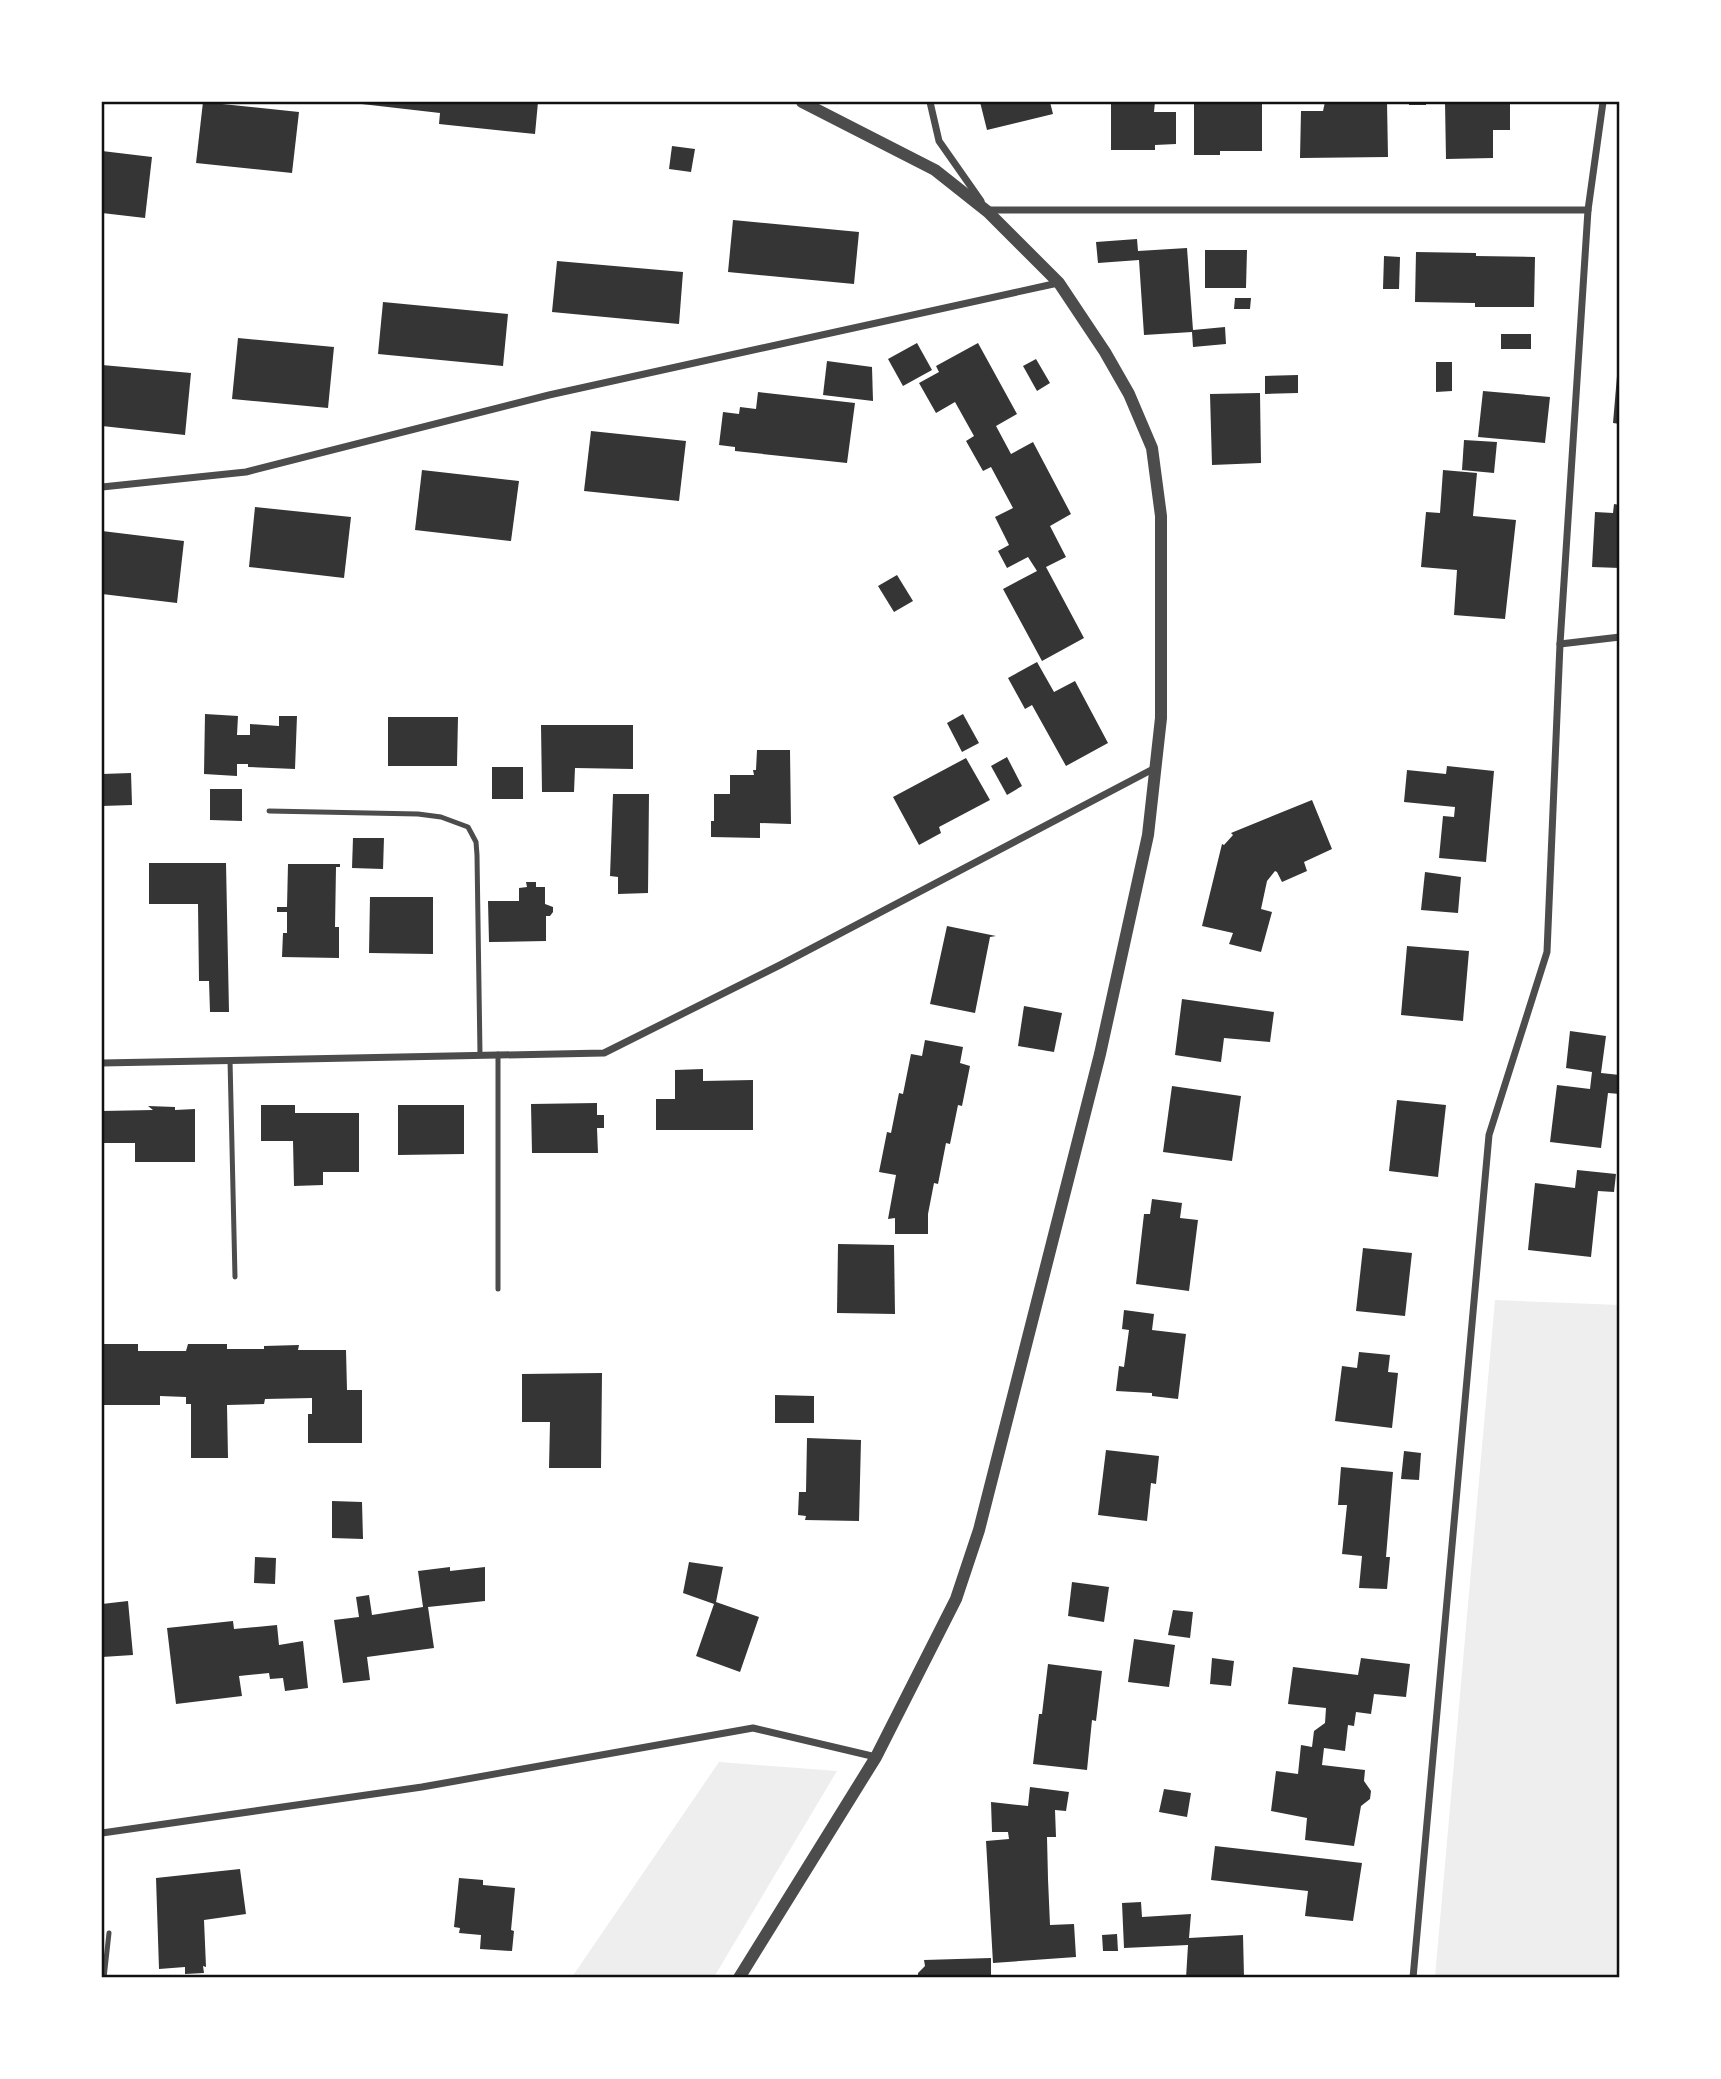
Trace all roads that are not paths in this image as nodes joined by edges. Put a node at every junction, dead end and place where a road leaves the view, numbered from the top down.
1 (802, 102) edge
2 (930, 102) edge
3 (1603, 102) edge
4 (1588, 209) junction
5 (988, 212) junction
6 (1059, 283) junction
7 (102, 487) edge
8 (1619, 637) edge
9 (1560, 644) junction
10 (1156, 768) junction
11 (269, 811) dead end
12 (480, 1054) junction
13 (498, 1054) junction
14 (230, 1059) junction
15 (102, 1063) edge
16 (235, 1277) dead end
17 (498, 1289) dead end
18 (876, 1757) junction
19 (102, 1833) edge
20 (109, 1933) dead end
21 (104, 1978) edge
22 (738, 1978) edge
23 (1413, 1978) edge

1 - 5 street
2 - 5 street
3 - 4 street
4 - 5 street
4 - 9 street
5 - 6 street
6 - 7 street
6 - 10 street
8 - 9 street
9 - 23 street
10 - 13 street
10 - 18 street
11 - 12 lane
12 - 13 street
12 - 14 street
13 - 17 lane
14 - 15 street
14 - 16 lane
18 - 19 street
18 - 22 street
20 - 21 lane

